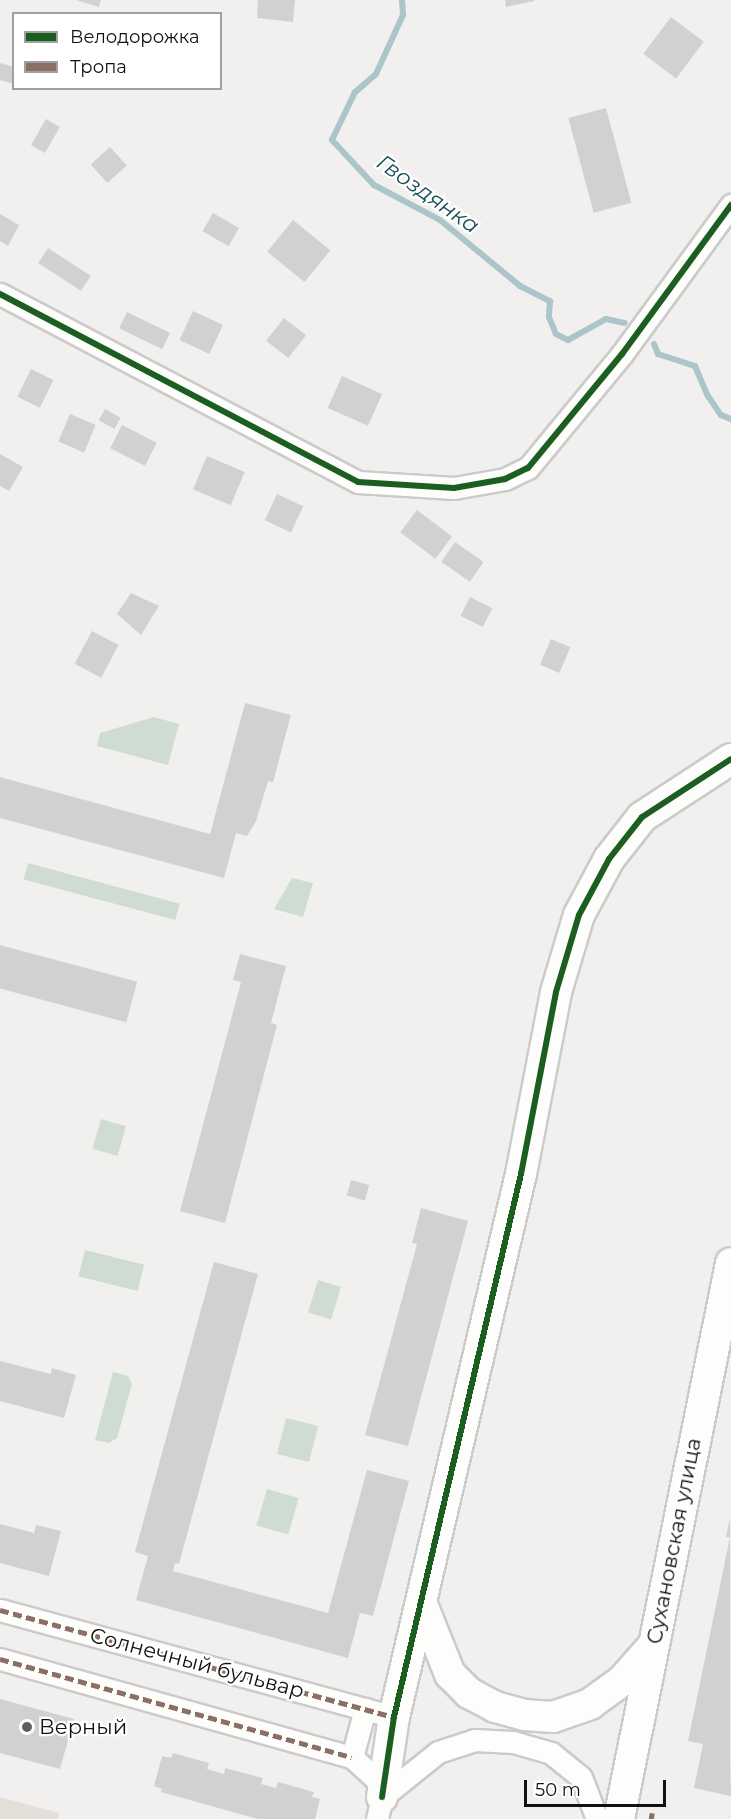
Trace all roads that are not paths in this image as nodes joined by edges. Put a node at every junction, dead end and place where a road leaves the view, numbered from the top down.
1 (731, 205) edge
2 (0, 294) edge
3 (726, 763) edge
4 (731, 1263) edge
5 (421, 1602) junction
6 (0, 1610) edge
7 (653, 1646) junction
8 (0, 1659) edge
9 (364, 1708) junction
10 (394, 1717) junction
11 (352, 1757) junction
12 (380, 1808) edge
13 (597, 1819) edge
14 (618, 1819) edge

1 - 2 street
3 - 5 street
4 - 7 street, Сухановская улица
5 - 7 street
5 - 10 street
6 - 9 street, Солнечный бульвар
7 - 14 street, Сухановская улица
8 - 11 street
9 - 10 street, Солнечный бульвар
9 - 11 street
10 - 12 street
11 - 12 street
12 - 13 street

